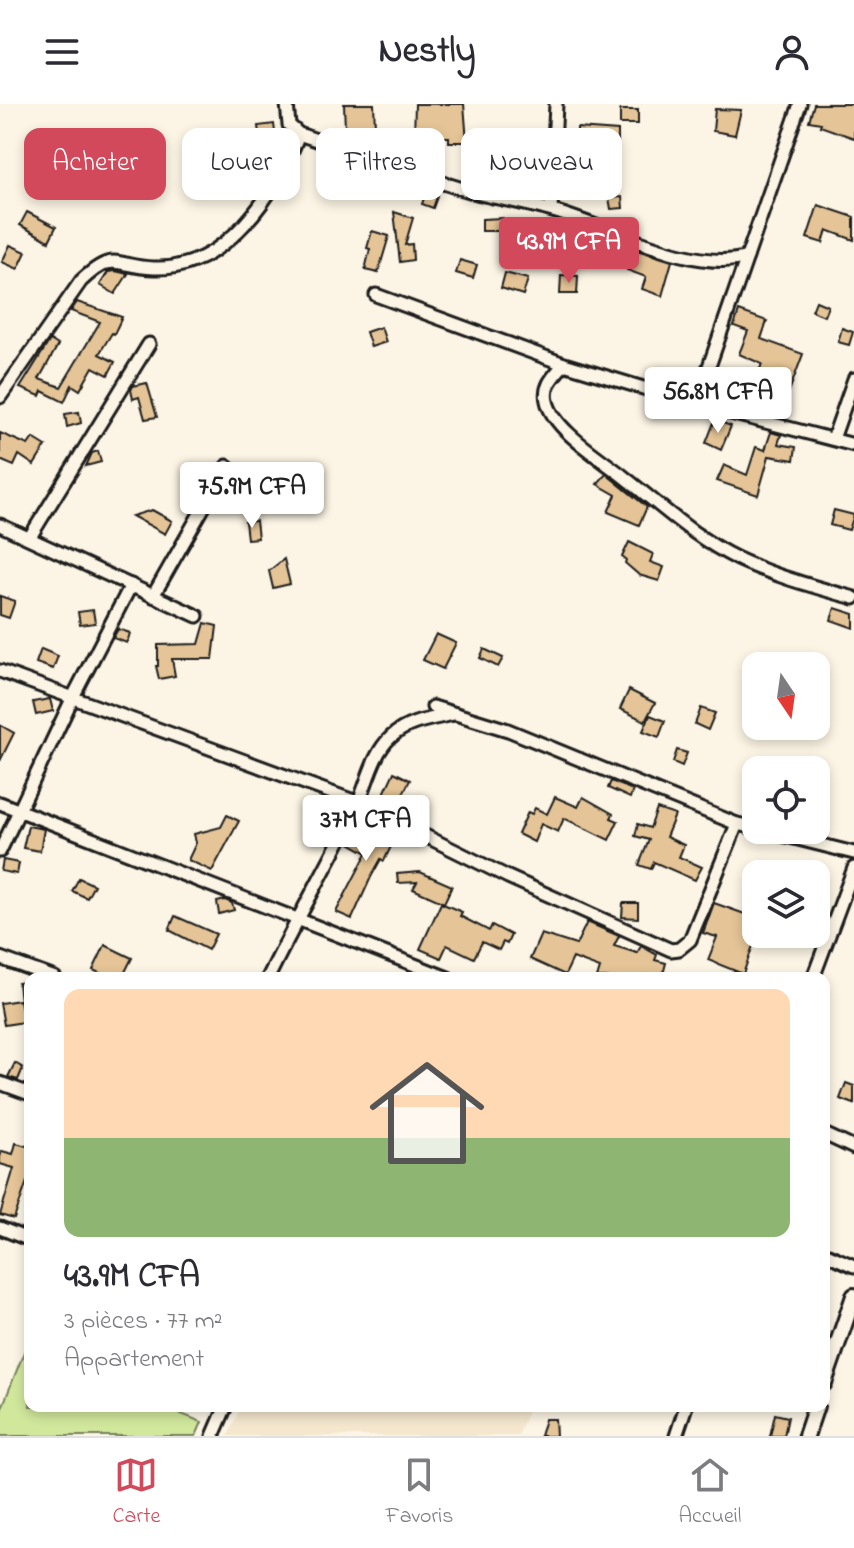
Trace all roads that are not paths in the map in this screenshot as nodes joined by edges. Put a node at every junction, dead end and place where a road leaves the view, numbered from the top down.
1 (287, 104) edge
2 (556, 104) edge
3 (800, 104) edge
4 (292, 128) edge
5 (300, 134) edge
6 (263, 200) edge
7 (551, 210) junction
8 (747, 257) junction
9 (376, 295) dead end
10 (149, 344) dead end
11 (564, 364) junction
12 (854, 379) edge
13 (0, 397) edge
14 (696, 404) junction
15 (833, 439) junction
16 (854, 445) edge
17 (227, 466) dead end
18 (0, 525) edge
19 (30, 537) junction
20 (131, 585) junction
21 (153, 596) junction
22 (854, 598) edge
23 (197, 616) dead end
24 (0, 671) edge
25 (73, 697) junction
26 (433, 707) dead end
27 (454, 714) junction
28 (0, 803) edge
29 (359, 803) junction
30 (20, 811) junction
31 (737, 824) junction
32 (742, 825) edge
33 (818, 844) edge
34 (0, 851) edge
35 (854, 853) edge
36 (854, 868) edge
37 (296, 920) junction
38 (0, 958) edge
39 (38, 972) edge
40 (271, 972) edge
41 (432, 972) edge
42 (815, 972) edge
43 (0, 1083) edge
44 (24, 1092) edge
45 (830, 1137) edge
46 (854, 1148) edge
47 (0, 1228) edge
48 (24, 1238) edge
49 (830, 1256) edge
50 (854, 1266) edge
51 (854, 1296) edge
52 (830, 1366) edge
53 (223, 1412) edge
54 (684, 1412) edge
55 (814, 1412) edge
56 (213, 1436) edge
57 (676, 1436) edge
58 (806, 1436) edge

1 - 4 street
2 - 7 street
3 - 8 street
5 - 7 street
6 - 13 street
7 - 8 street
8 - 14 street
9 - 11 street
10 - 19 street
11 - 14 street
11 - 22 street
12 - 15 street
14 - 15 street
15 - 16 street
17 - 21 street
18 - 19 street
19 - 20 street
20 - 21 street
20 - 25 street
21 - 23 street
24 - 25 street
25 - 29 street
25 - 30 street
26 - 27 street
27 - 29 street
27 - 31 street
28 - 30 street
29 - 31 street
29 - 37 street
30 - 34 street
30 - 37 street
31 - 32 street
33 - 35 street
36 - 42 street
37 - 40 street
37 - 41 street
38 - 39 street
43 - 44 street
45 - 46 street
47 - 48 street
49 - 50 street
51 - 52 street
53 - 56 street
54 - 57 street
55 - 58 street

